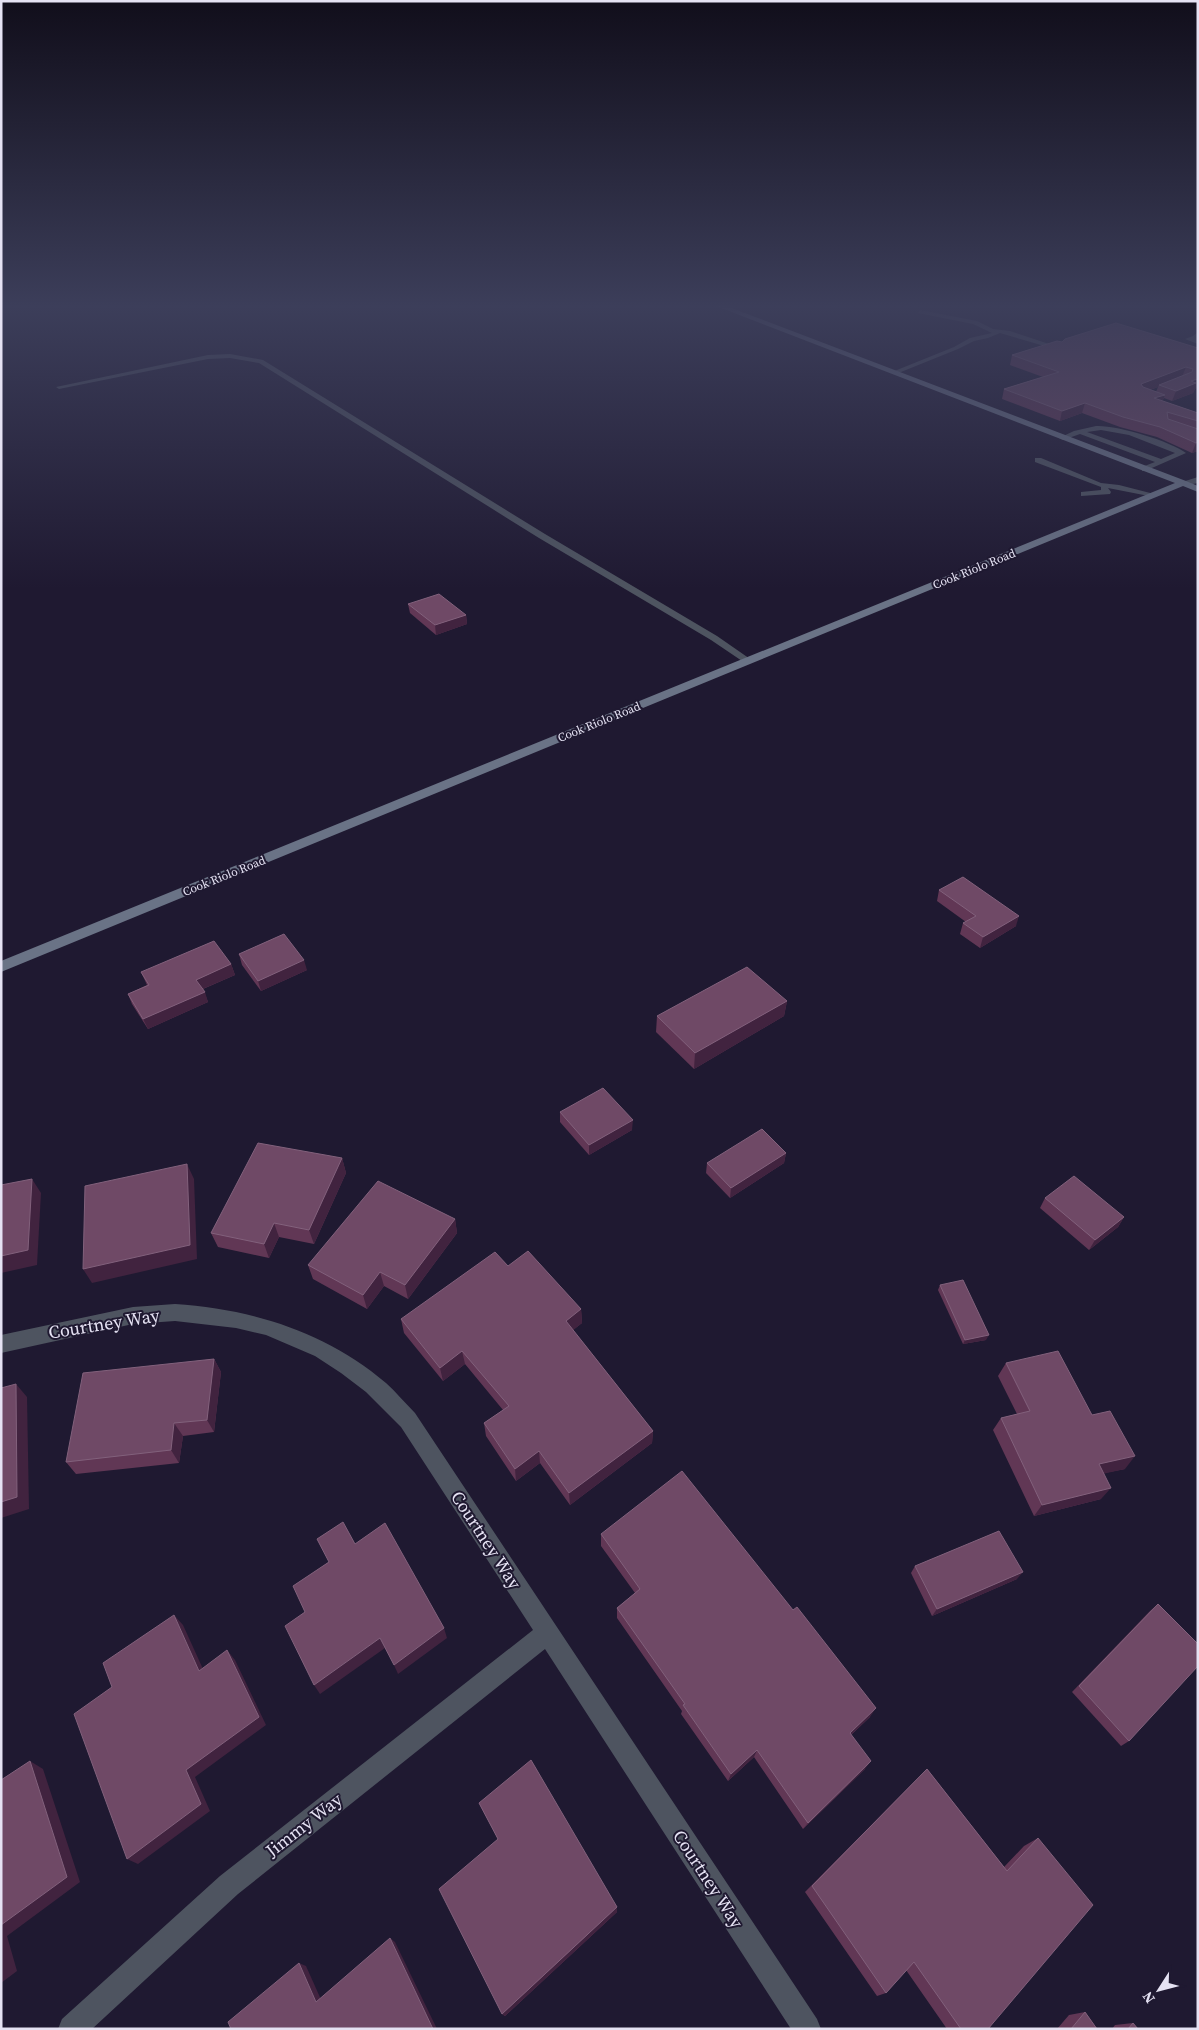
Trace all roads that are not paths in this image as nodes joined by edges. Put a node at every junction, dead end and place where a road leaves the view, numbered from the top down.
1 (321, 399) edge
2 (961, 399) edge
3 (1080, 431) junction
4 (1063, 438) junction
5 (1038, 460) dead end
6 (1162, 462) junction
7 (1145, 469) junction
8 (1198, 480) edge
9 (1183, 483) junction
10 (1100, 485) junction
11 (1198, 489) edge
12 (1084, 494) dead end
13 (1154, 495) junction
14 (748, 661) junction
15 (1, 967) edge
16 (1, 1344) edge
17 (547, 1633) junction
18 (72, 2029) edge
19 (807, 2029) edge

1 - 14 lane
2 - 4 street
3 - 4 lane
3 - 6 lane
3 - 6 lane
4 - 7 street
5 - 10 lane
6 - 7 lane
7 - 9 street
8 - 9 street, Cook Riolo Road
9 - 11 street
9 - 13 street, Cook Riolo Road
10 - 12 lane
10 - 13 lane
13 - 14 street, Cook Riolo Road
14 - 15 street, Cook Riolo Road
16 - 17 street, Courtney Way
17 - 18 street, Jimmy Way
17 - 19 street, Courtney Way

